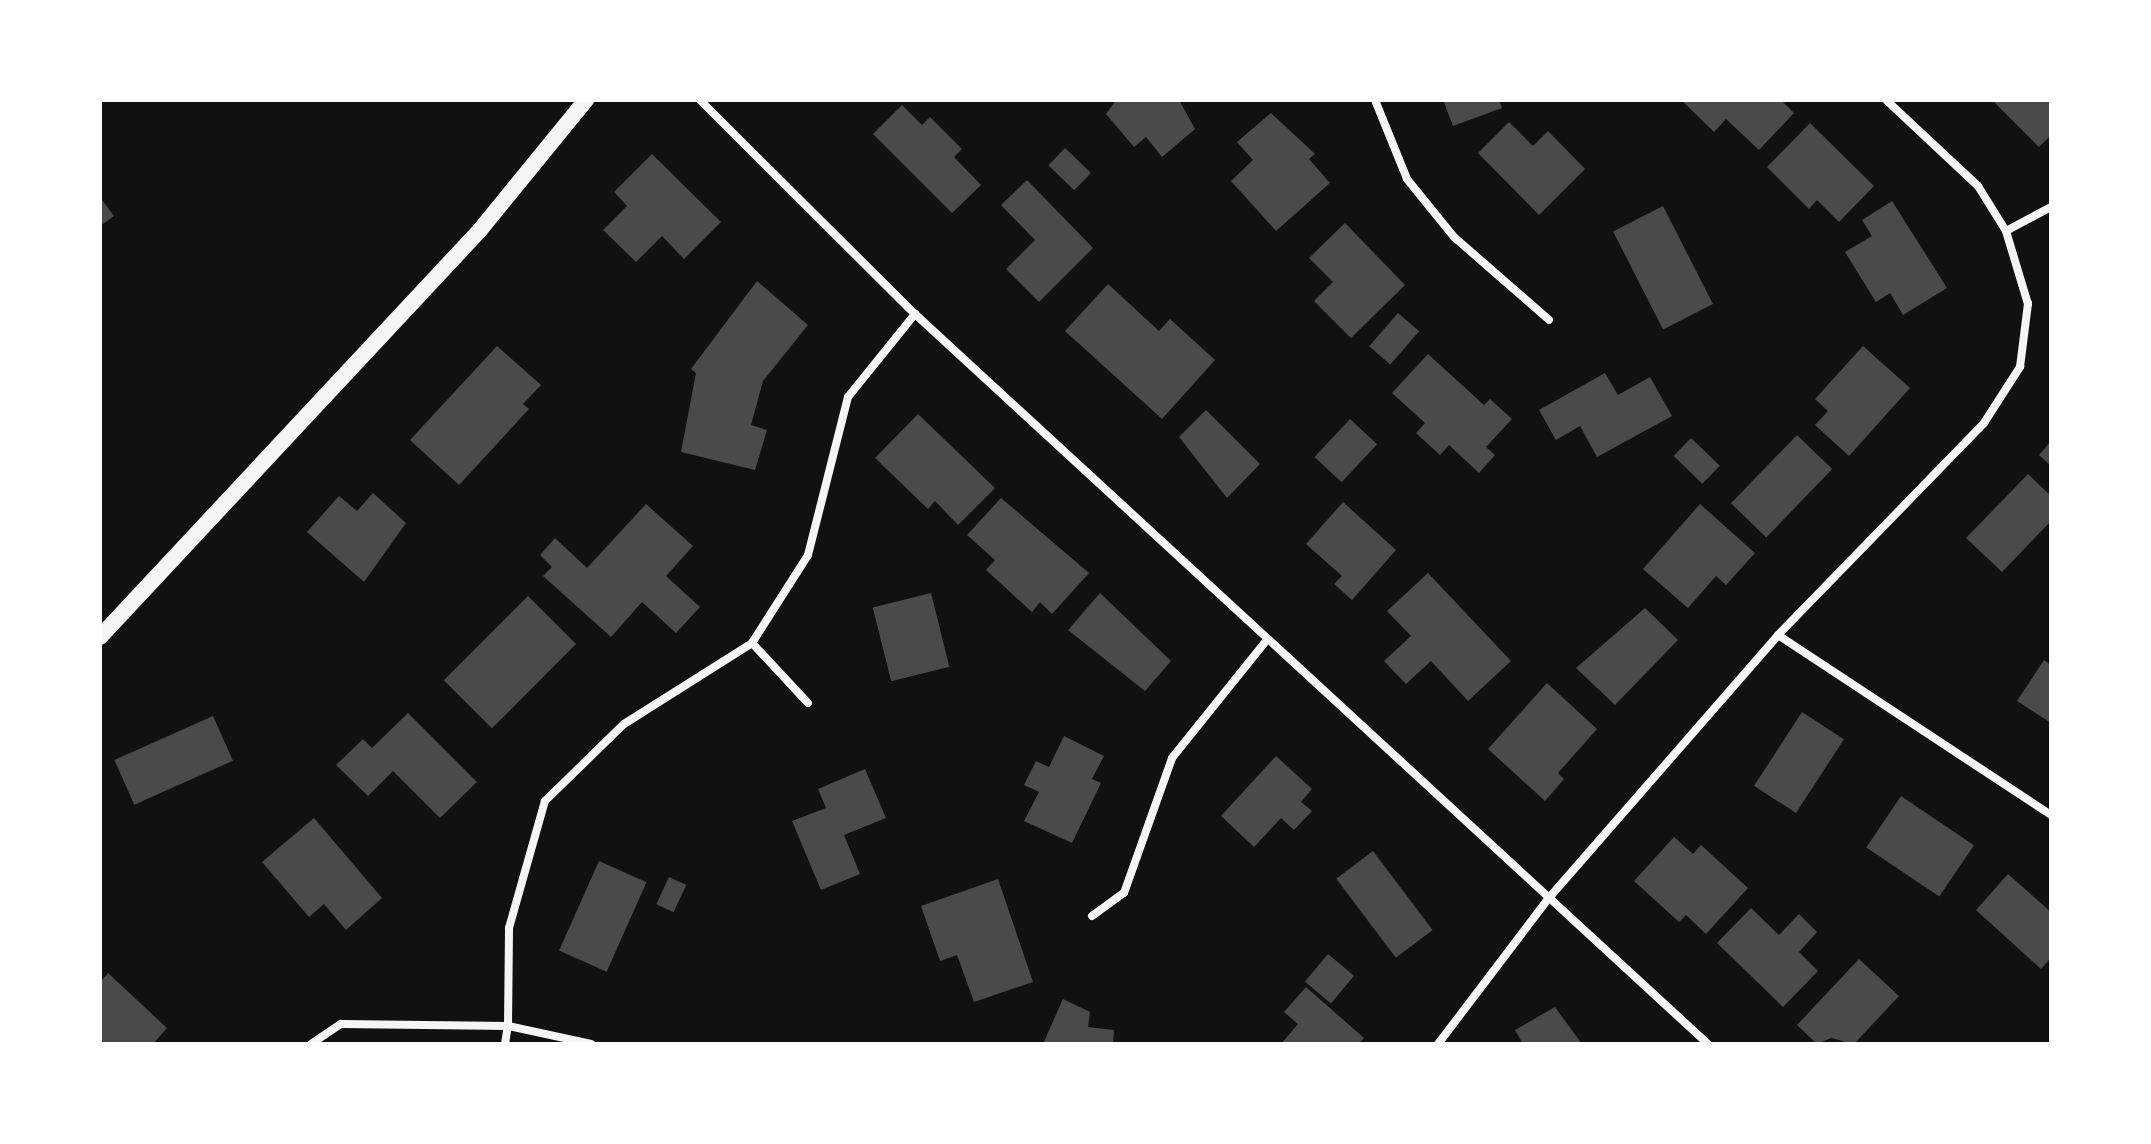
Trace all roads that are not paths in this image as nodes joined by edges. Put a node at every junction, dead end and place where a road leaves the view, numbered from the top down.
1 (586, 100) edge
2 (700, 100) edge
3 (1375, 100) edge
4 (1886, 100) edge
5 (2051, 207) edge
6 (2006, 231) junction
7 (915, 314) junction
8 (1549, 320) dead end
9 (1778, 635) junction
10 (100, 637) edge
11 (1266, 641) junction
12 (752, 643) junction
13 (808, 703) dead end
14 (2051, 815) edge
15 (1548, 899) junction
16 (1092, 916) dead end
17 (508, 1026) junction
18 (311, 1044) edge
19 (505, 1044) edge
20 (591, 1044) edge
21 (1438, 1044) edge
22 (1708, 1044) edge

1 - 10 main road
2 - 7 street
3 - 8 street
4 - 6 street
5 - 6 street
6 - 9 street
7 - 11 street
7 - 12 street
9 - 14 street
9 - 15 street
11 - 15 street
11 - 16 street
12 - 13 street
12 - 17 street
15 - 21 street
15 - 22 street
17 - 18 street
17 - 19 street
17 - 20 street

